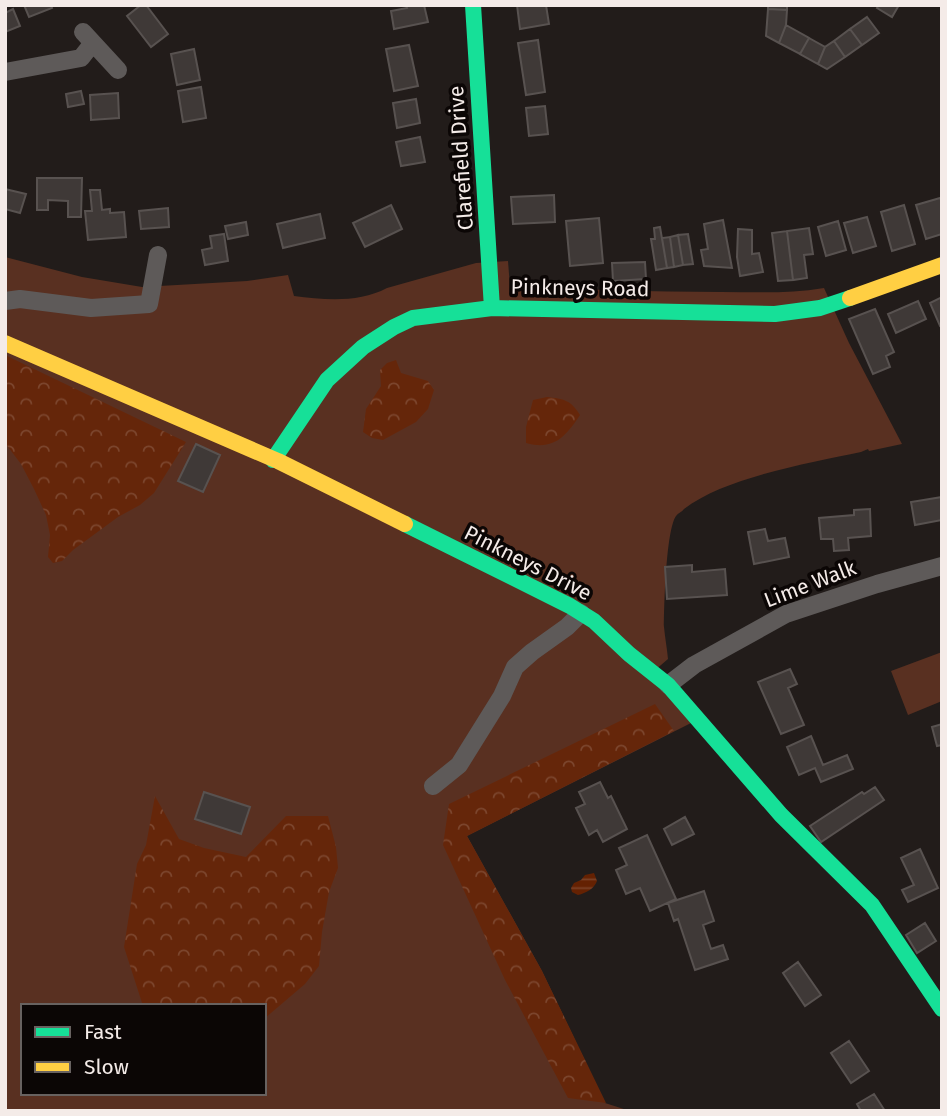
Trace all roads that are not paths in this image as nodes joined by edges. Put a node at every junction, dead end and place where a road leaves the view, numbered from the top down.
1 (473, 5) edge
2 (118, 70) dead end
3 (5, 72) edge
4 (158, 255) dead end
5 (942, 265) edge
6 (5, 301) edge
7 (492, 308) junction
8 (5, 343) edge
9 (273, 460) junction
10 (942, 566) edge
11 (581, 613) junction
12 (668, 685) junction
13 (433, 786) dead end
14 (942, 1009) edge

1 - 7 street, Clarefield Drive
2 - 3 street
4 - 6 street
5 - 7 street, Pinkneys Road
7 - 9 street, Pinkneys Road
8 - 9 street, Pinkneys Drive
9 - 11 street, Pinkneys Drive
10 - 12 street, Lime Walk
11 - 12 street, Pinkneys Drive
11 - 13 street
12 - 14 street, Pinkneys Drive

